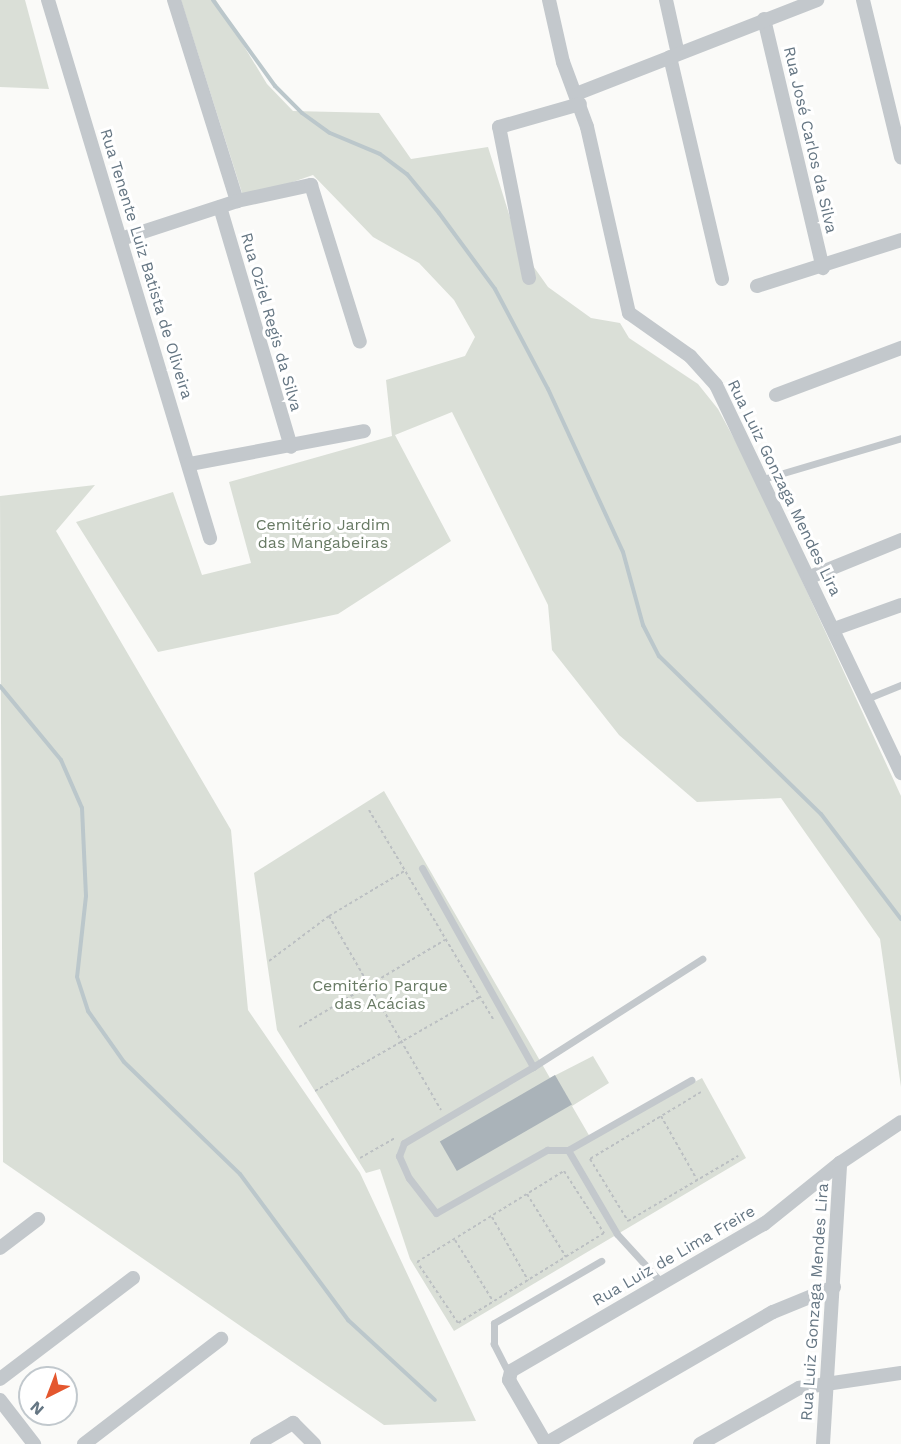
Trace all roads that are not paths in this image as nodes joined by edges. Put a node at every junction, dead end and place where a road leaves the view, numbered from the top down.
1 (48, 0) edge
2 (174, 0) edge
3 (549, 0) edge
4 (666, 0) edge
5 (817, 0) edge
6 (863, 0) edge
7 (783, 6) edge
8 (764, 19) junction
9 (674, 56) junction
10 (578, 99) junction
11 (901, 157) edge
12 (237, 201) junction
13 (220, 207) junction
14 (121, 239) junction
15 (901, 240) edge
16 (823, 268) junction
17 (530, 279) dead end
18 (722, 279) dead end
19 (757, 286) dead end
20 (360, 342) dead end
21 (901, 348) edge
22 (776, 395) dead end
23 (364, 431) dead end
24 (901, 438) edge
25 (291, 447) junction
26 (190, 464) junction
27 (764, 479) junction
28 (210, 538) dead end
29 (901, 540) edge
30 (810, 577) junction
31 (901, 605) edge
32 (834, 629) junction
33 (901, 685) edge
34 (866, 699) junction
35 (901, 773) edge
36 (422, 868) dead end
37 (702, 959) dead end
38 (533, 1067) junction
39 (691, 1080) dead end
40 (901, 1122) edge
41 (568, 1150) junction
42 (840, 1163) junction
43 (38, 1220) dead end
44 (0, 1248) edge
45 (601, 1261) dead end
46 (133, 1278) dead end
47 (661, 1282) junction
48 (834, 1287) junction
49 (221, 1339) dead end
50 (513, 1370) junction
51 (901, 1373) edge
52 (0, 1379) edge
53 (826, 1380) junction
54 (0, 1400) edge
55 (34, 1444) edge
56 (84, 1444) edge
57 (257, 1444) edge
58 (314, 1444) edge
59 (545, 1444) edge
60 (700, 1444) edge
61 (823, 1444) edge

1 - 14 street, Rua Tenente Luiz Batista de Oliveira
2 - 12 street
3 - 10 street, Rua Luiz Gonzaga Mendes Lira
4 - 9 street
5 - 7 street
6 - 11 street
7 - 8 street
8 - 9 street
8 - 16 street, Rua José Carlos da Silva
9 - 10 street
9 - 18 street
10 - 17 street
10 - 27 street, Rua Luiz Gonzaga Mendes Lira
12 - 13 street
12 - 20 street
13 - 14 street
13 - 25 street, Rua Oziel Regis da Silva
14 - 26 street, Rua Tenente Luiz Batista de Oliveira
15 - 16 street
16 - 19 street
21 - 22 street
23 - 25 street
24 - 27 lane
25 - 26 street
26 - 28 street, Rua Tenente Luiz Batista de Oliveira
27 - 30 street, Rua Luiz Gonzaga Mendes Lira
29 - 30 street
30 - 32 street, Rua Luiz Gonzaga Mendes Lira
31 - 32 street
32 - 34 street, Rua Luiz Gonzaga Mendes Lira
33 - 34 lane
34 - 35 street, Rua Luiz Gonzaga Mendes Lira
36 - 38 lane
37 - 38 lane
38 - 41 lane
39 - 41 lane
40 - 42 street, Rua Luiz Gonzaga Mendes Lira
41 - 47 lane
42 - 47 street, Rua Luiz de Lima Freire
42 - 48 street, Rua Luiz Gonzaga Mendes Lira
43 - 44 street
45 - 50 lane
46 - 52 street
47 - 50 street, Rua Luiz de Lima Freire
48 - 53 street, Rua Luiz Gonzaga Mendes Lira
48 - 59 street
49 - 56 street
50 - 59 street
51 - 53 street
53 - 60 street
53 - 61 street, Rua Luiz Gonzaga Mendes Lira
54 - 55 street
57 - 58 street

